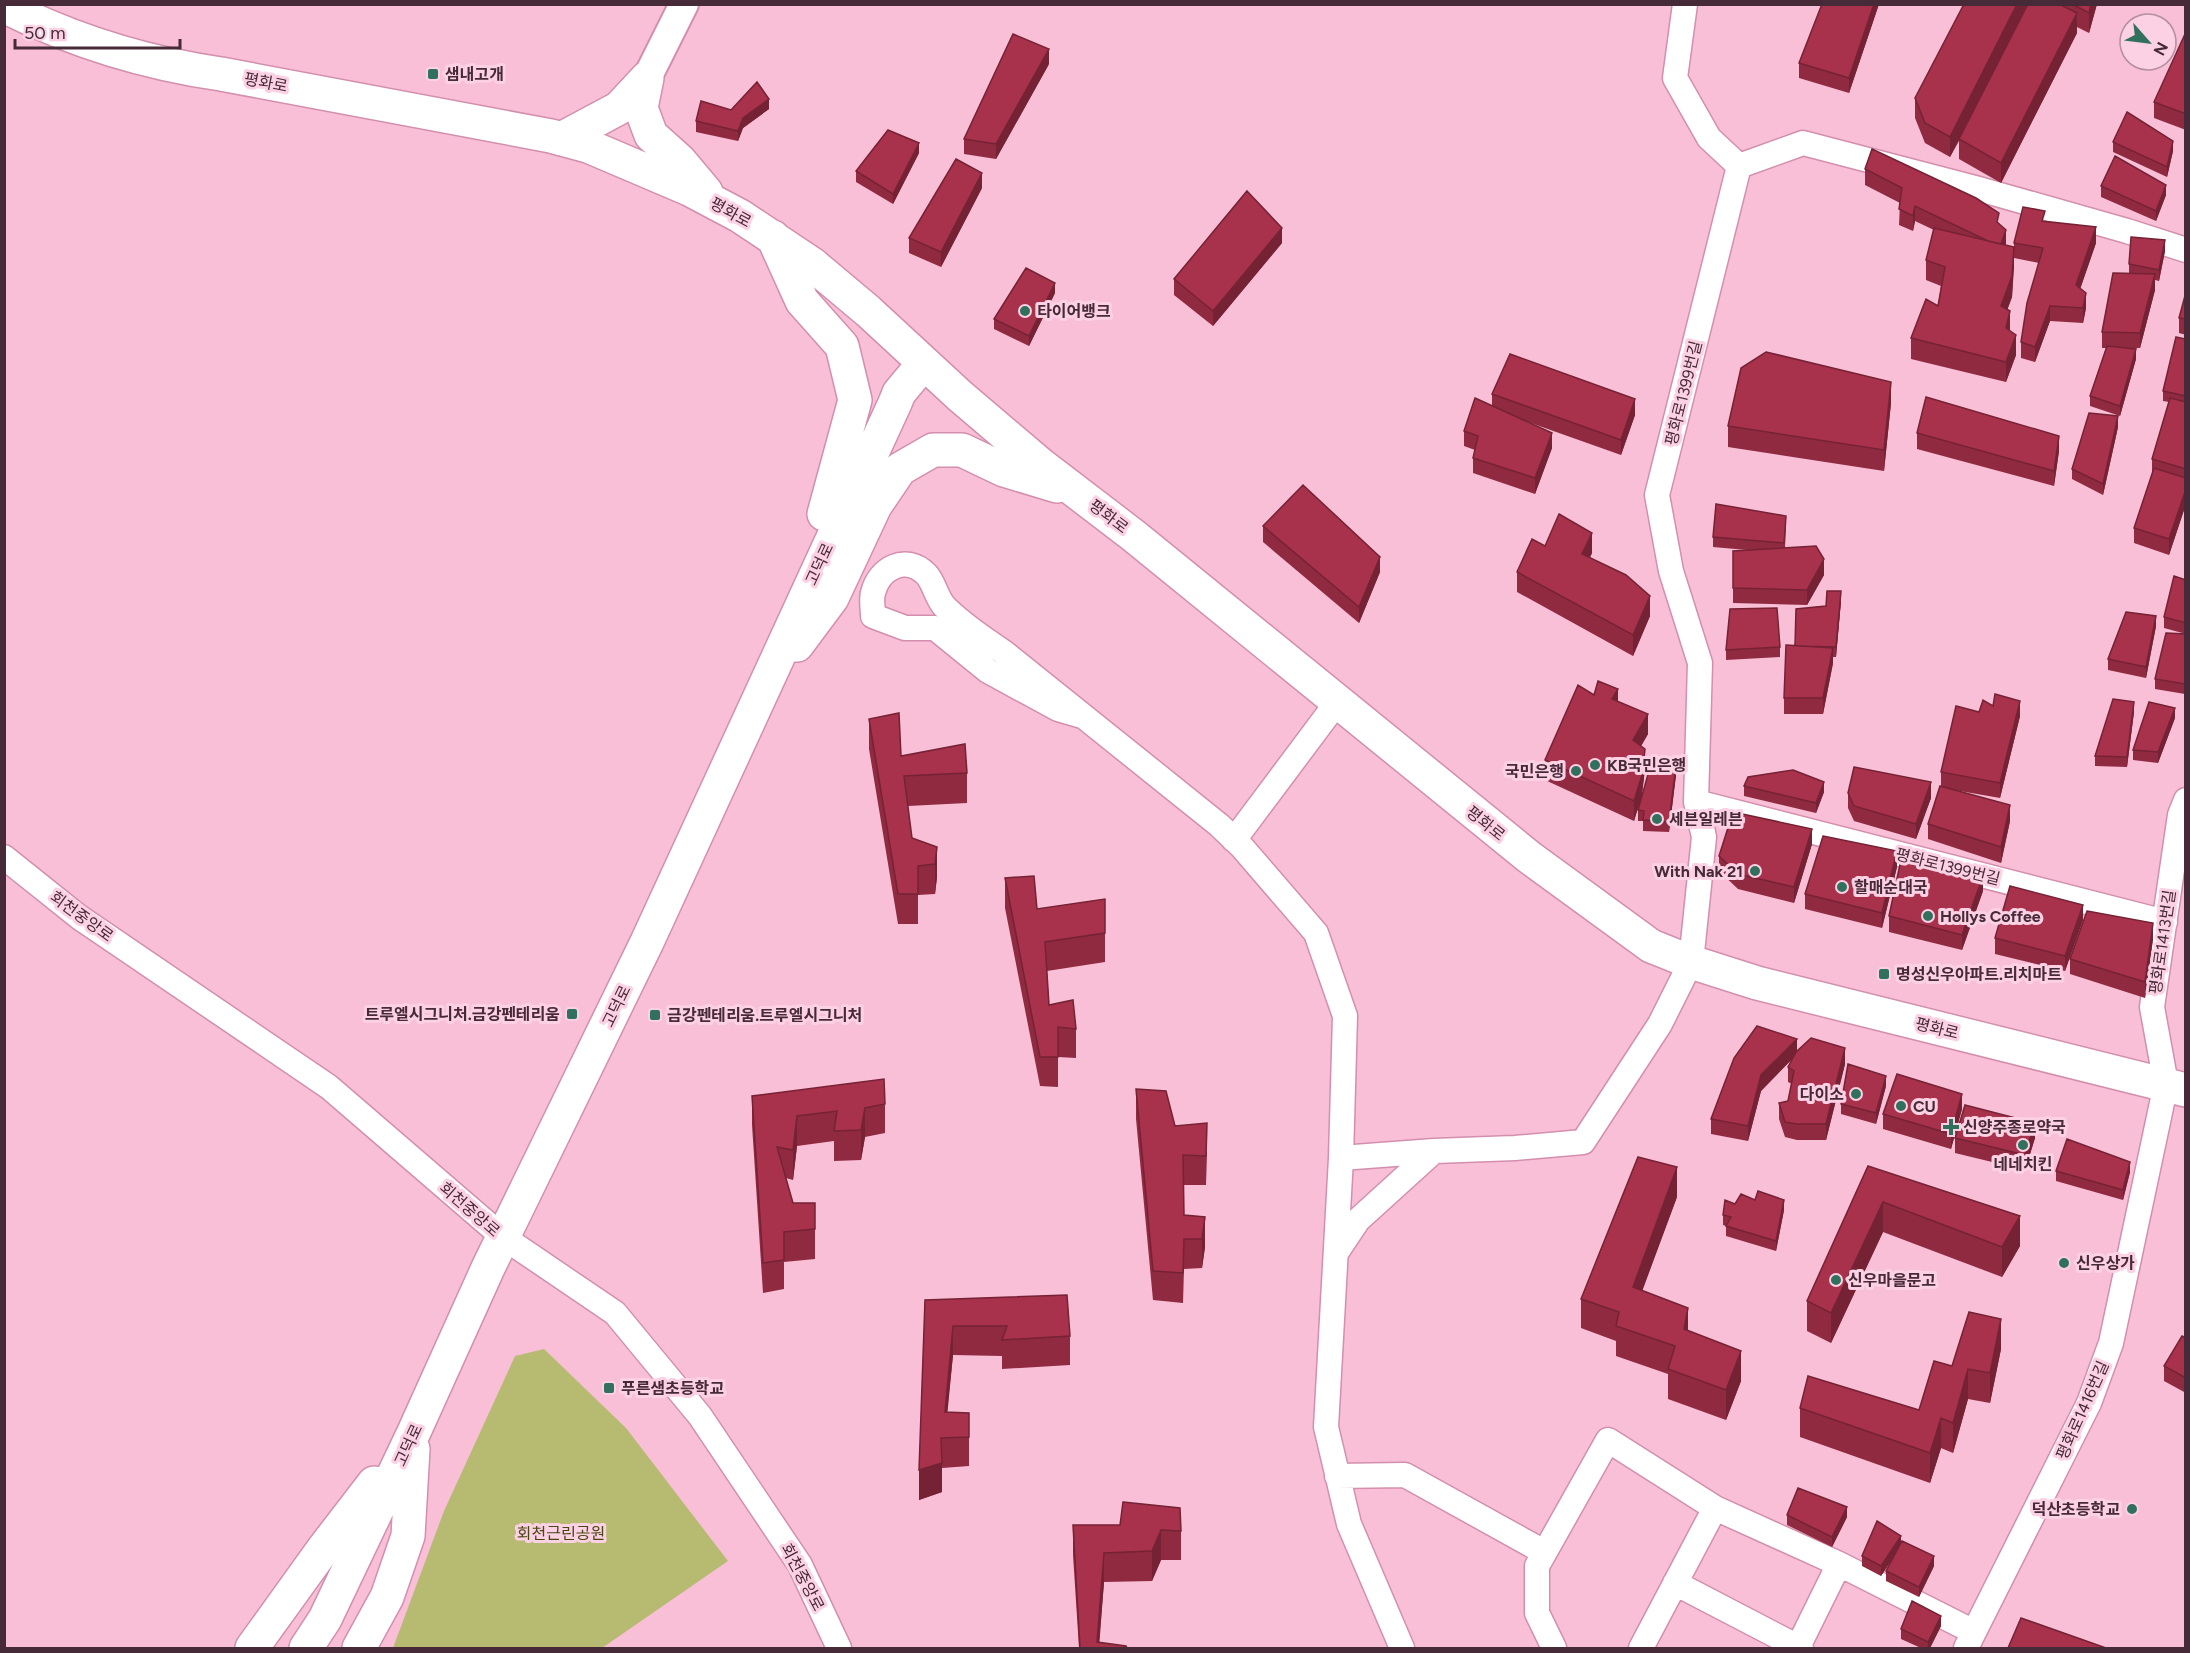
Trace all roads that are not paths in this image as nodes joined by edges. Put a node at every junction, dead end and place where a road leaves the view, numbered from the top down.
1 (684, 4) edge
2 (1685, 4) edge
3 (4, 6) edge
4 (647, 78) junction
5 (561, 139) junction
6 (1739, 166) junction
7 (715, 203) junction
8 (773, 237) junction
9 (2186, 250) edge
10 (924, 363) junction
11 (1075, 491) junction
12 (792, 623) junction
13 (757, 700) junction
14 (1338, 701) junction
15 (1082, 716) junction
16 (2186, 800) edge
17 (1696, 802) junction
18 (1234, 840) junction
19 (4, 856) edge
20 (2165, 922) junction
21 (1692, 962) junction
22 (2176, 1087) edge
23 (1434, 1150) junction
24 (1341, 1158) junction
25 (503, 1238) junction
26 (1335, 1255) junction
27 (414, 1432) junction
28 (1337, 1476) junction
29 (1715, 1508) junction
30 (1544, 1552) junction
31 (1839, 1564) junction
32 (1675, 1583) junction
33 (1970, 1640) edge
34 (252, 1648) edge
35 (306, 1648) edge
36 (359, 1648) edge
37 (839, 1648) edge
38 (1402, 1648) edge
39 (1554, 1648) edge
40 (1641, 1648) edge
41 (1799, 1648) edge

1 - 4 street
2 - 6 street
3 - 5 main road, 평화로
4 - 5 main road
4 - 7 main road
5 - 7 main road, 평화로
6 - 9 street
6 - 17 street, 평화로1399번길
7 - 8 main road, 평화로
8 - 10 main road, 평화로
8 - 12 main road
10 - 11 main road, 평화로
10 - 12 main road, 고덕로
11 - 13 main road
11 - 14 main road, 평화로
12 - 13 main road, 고덕로
13 - 25 main road, 고덕로
14 - 18 street
14 - 21 main road, 평화로
15 - 15 street
15 - 18 street
16 - 20 street, 평화로1413번길
17 - 20 street, 평화로1399번길
17 - 21 street, 평화로1399번길
18 - 24 street
19 - 25 street, 회천중앙로
20 - 22 street, 평화로1413번길
21 - 22 main road, 평화로
21 - 23 street
22 - 33 street, 평화로1416번길
23 - 24 street
23 - 26 street
24 - 26 street
25 - 27 main road, 고덕로
25 - 37 street, 회천중앙로
26 - 28 street
27 - 34 main road
27 - 35 main road, 고덕로
27 - 36 main road
28 - 30 street
28 - 38 street
29 - 30 street
29 - 31 street
29 - 32 street
30 - 39 street
31 - 33 street
31 - 41 street
32 - 40 street
32 - 41 street

